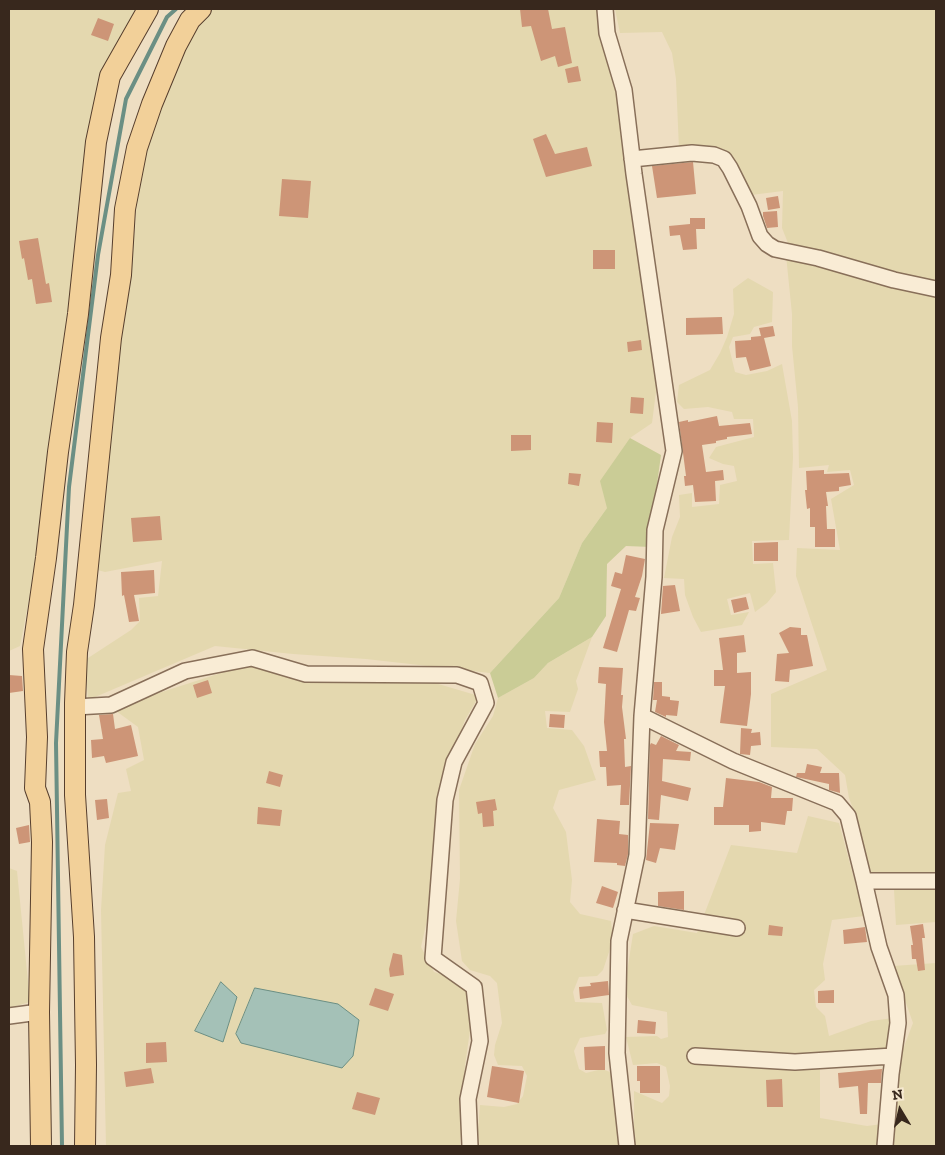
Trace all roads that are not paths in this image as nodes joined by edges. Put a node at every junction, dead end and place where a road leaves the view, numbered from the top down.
1 (148, 9) edge
2 (201, 9) edge
3 (605, 9) edge
4 (632, 158) junction
5 (936, 290) edge
6 (75, 707) junction
7 (642, 716) junction
8 (864, 881) junction
9 (936, 881) edge
10 (625, 910) junction
11 (737, 928) dead end
12 (39, 1012) junction
13 (9, 1016) edge
14 (695, 1056) dead end
15 (893, 1056) junction
16 (41, 1146) edge
17 (84, 1146) edge
18 (470, 1146) edge
19 (627, 1146) edge
20 (885, 1146) edge

1 - 12 main road
2 - 6 main road
3 - 4 street
4 - 5 street
4 - 7 street
6 - 17 main road
6 - 18 street
7 - 8 street
7 - 10 street
8 - 9 street
8 - 15 street
10 - 11 street
10 - 19 street
12 - 13 street
12 - 16 main road
14 - 15 street
15 - 20 street

